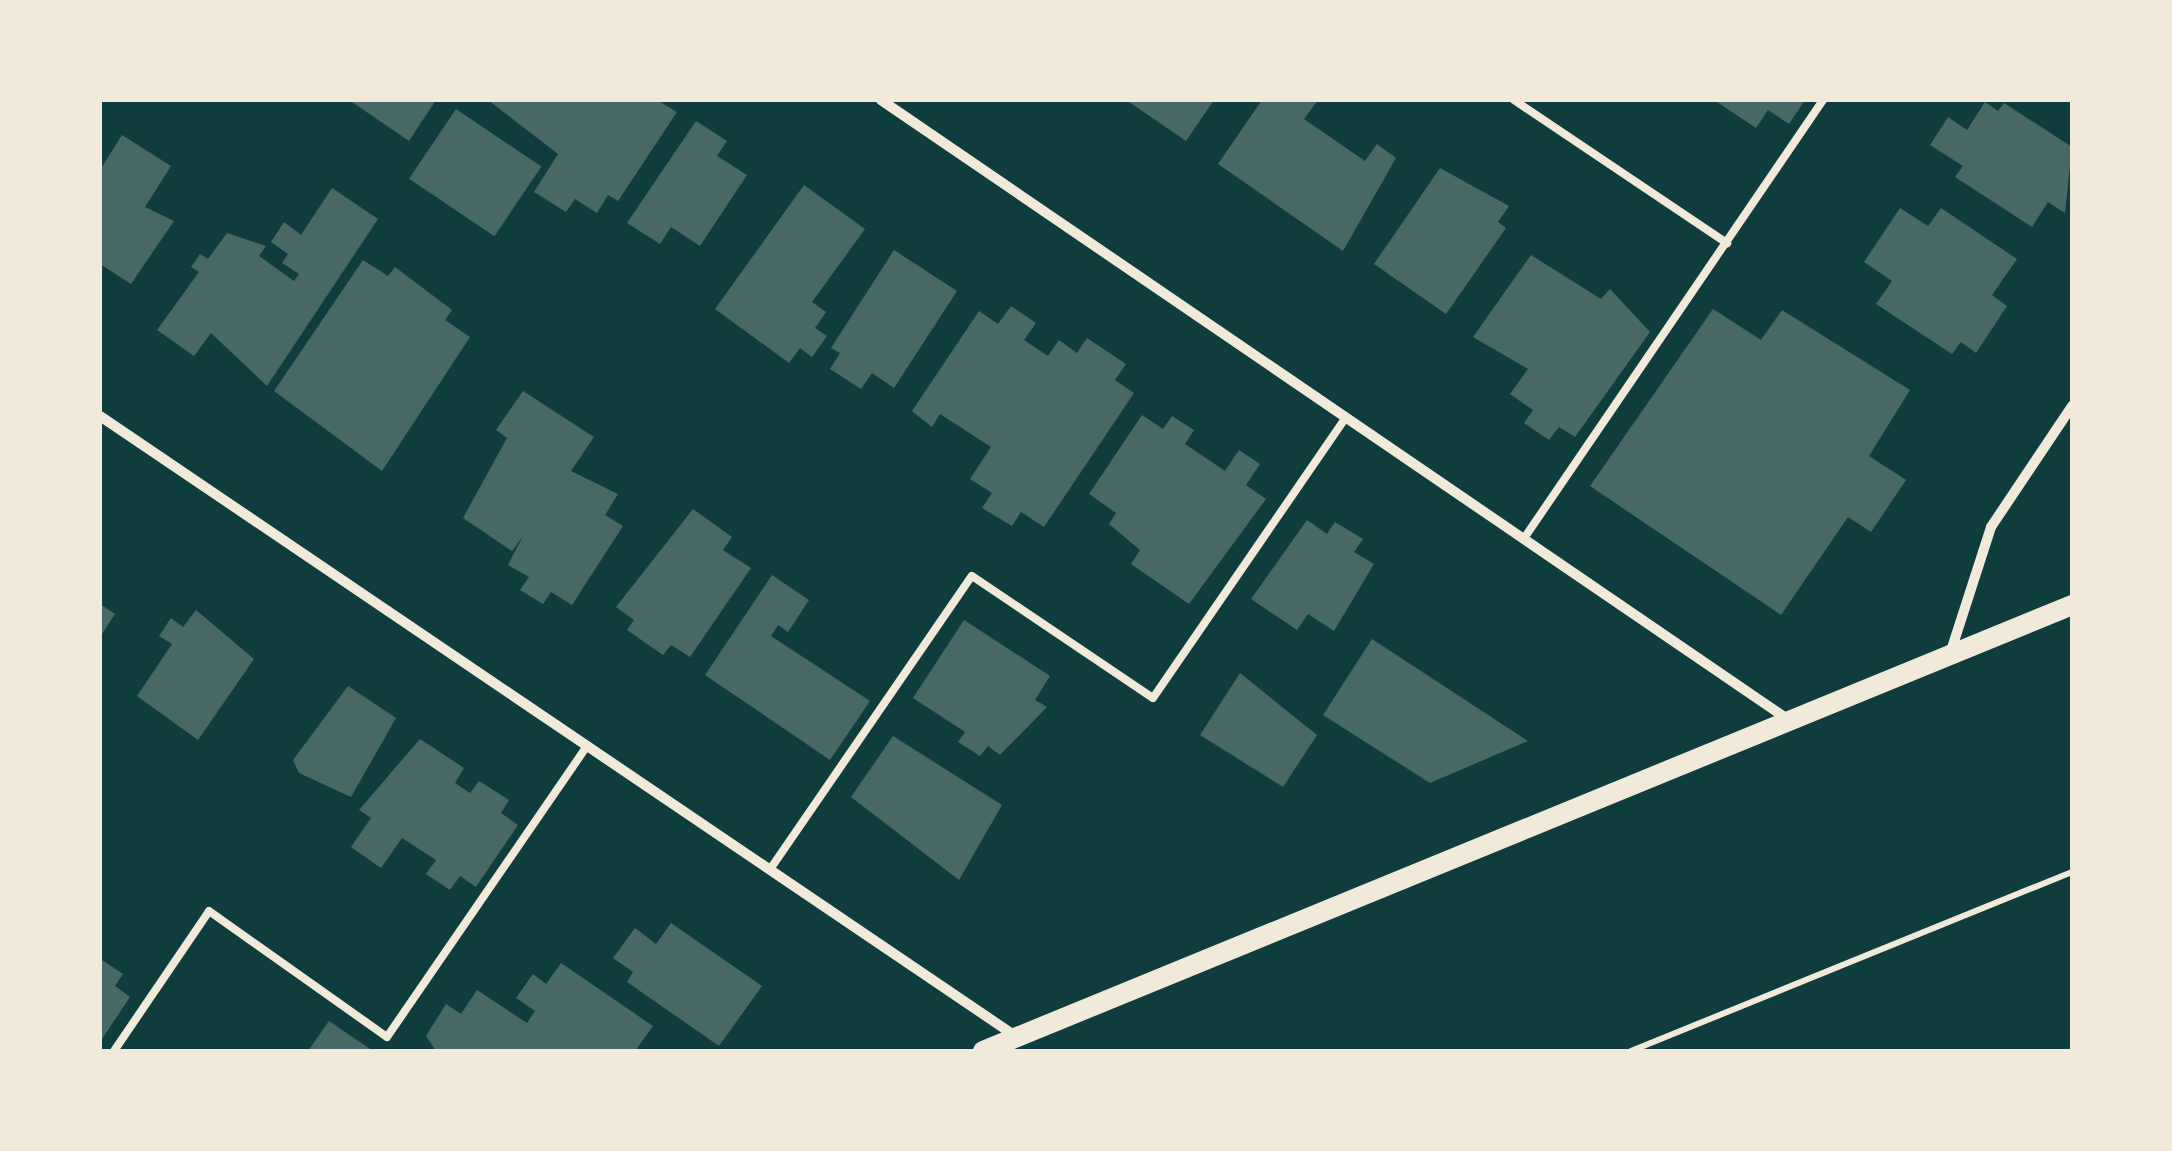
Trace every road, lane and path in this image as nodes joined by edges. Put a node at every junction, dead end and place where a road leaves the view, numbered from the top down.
1 (881, 100) edge
2 (1514, 100) edge
3 (1823, 100) edge
4 (1727, 243) junction
5 (2072, 406) edge
6 (1348, 414) junction
7 (100, 416) edge
8 (1527, 534) junction
9 (2072, 605) edge
10 (1948, 658) junction
11 (1793, 723) junction
12 (588, 745) junction
13 (771, 868) junction
14 (2072, 872) edge
15 (1018, 1037) junction
16 (114, 1051) edge
17 (983, 1051) edge
18 (1631, 1051) edge

1 - 6 street
2 - 4 lane
3 - 4 lane
4 - 8 lane
5 - 10 street
6 - 8 street
6 - 13 lane
7 - 12 street
8 - 11 street
9 - 10 main road
10 - 11 main road
11 - 15 main road
12 - 13 street
12 - 16 lane
13 - 15 street
14 - 18 path
15 - 17 main road

